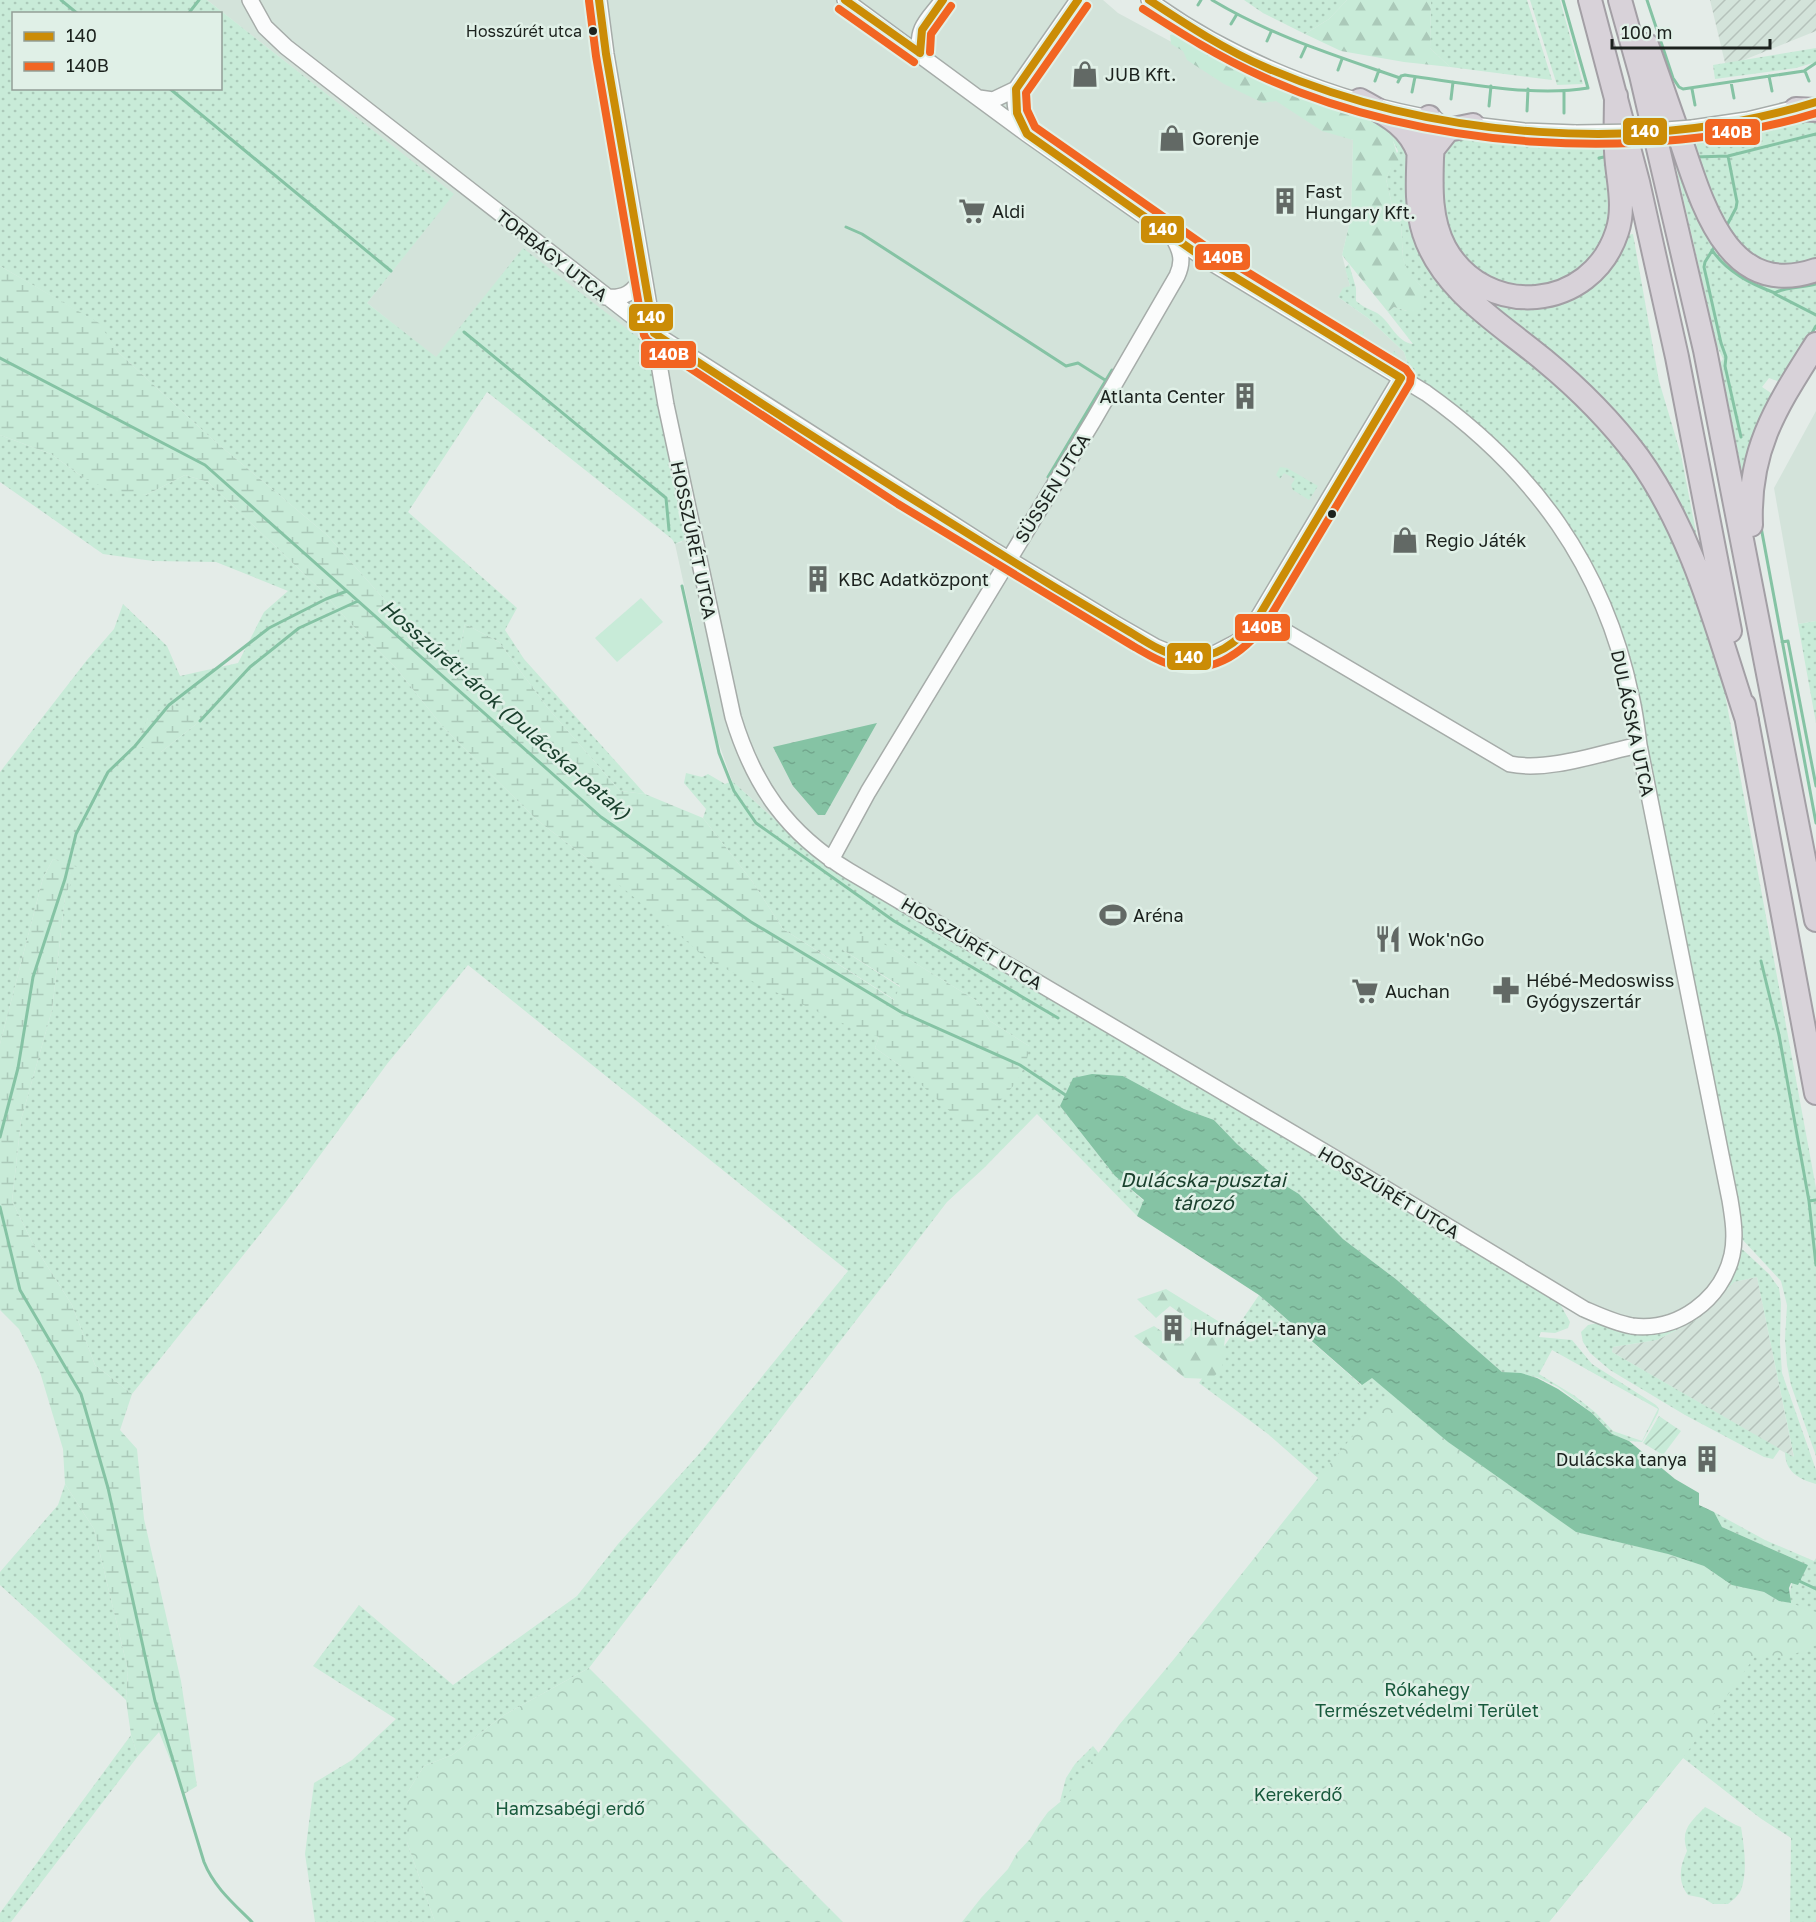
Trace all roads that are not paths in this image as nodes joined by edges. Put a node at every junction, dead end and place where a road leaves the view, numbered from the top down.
1 (250, 0) edge
2 (599, 0) edge
3 (845, 0) edge
4 (943, 0) edge
5 (1078, 0) edge
6 (1149, 0) edge
7 (1590, 0) edge
8 (1620, 0) edge
9 (1632, 0) edge
10 (921, 30) junction
11 (892, 34) junction
12 (920, 54) junction
13 (1016, 89) junction
14 (1616, 96) junction
15 (979, 98) junction
16 (1360, 100) junction
17 (1809, 107) edge
18 (1429, 117) junction
19 (1473, 125) junction
20 (1027, 134) junction
21 (1426, 152) junction
22 (1173, 237) junction
23 (1816, 270) edge
24 (643, 276) junction
25 (605, 297) junction
26 (654, 333) junction
27 (1816, 344) edge
28 (1401, 378) junction
29 (1008, 560) junction
30 (1259, 616) junction
31 (1764, 648) junction
32 (1747, 720) junction
33 (1639, 745) junction
34 (831, 860) junction
35 (1816, 920) edge
36 (1816, 1093) edge
37 (1601, 1317) joint

1 - 25 street, TORBÁGY UTCA
2 - 24 street
3 - 11 street, DULÁCSKA UTCA
4 - 10 street
5 - 13 street
6 - 16 street
7 - 14 highway
8 - 31 highway
9 - 23 highway
10 - 11 street
10 - 12 street
11 - 12 street, DULÁCSKA UTCA
12 - 15 street, DULÁCSKA UTCA
13 - 15 street
13 - 20 street
14 - 21 highway
14 - 32 highway
15 - 20 street, DULÁCSKA UTCA
16 - 18 street
16 - 21 highway
17 - 19 street, bridge
18 - 19 street
18 - 21 highway
19 - 21 highway
20 - 22 street, DULÁCSKA UTCA
21 - 32 highway
22 - 28 street, DULÁCSKA UTCA
22 - 29 street, SÜSSEN UTCA
24 - 25 street
24 - 26 street
25 - 26 street, TORBÁGY UTCA
26 - 29 street, TORBÁGY UTCA
26 - 34 street, HOSSZÚRÉT UTCA
27 - 31 highway
28 - 30 street, TORBÁGY UTCA
28 - 33 street, DULÁCSKA UTCA
29 - 30 street, TORBÁGY UTCA
29 - 34 street, SÜSSEN UTCA
30 - 33 street
31 - 35 highway
32 - 36 highway
33 - 37 street, DULÁCSKA UTCA
34 - 37 street, HOSSZÚRÉT UTCA

